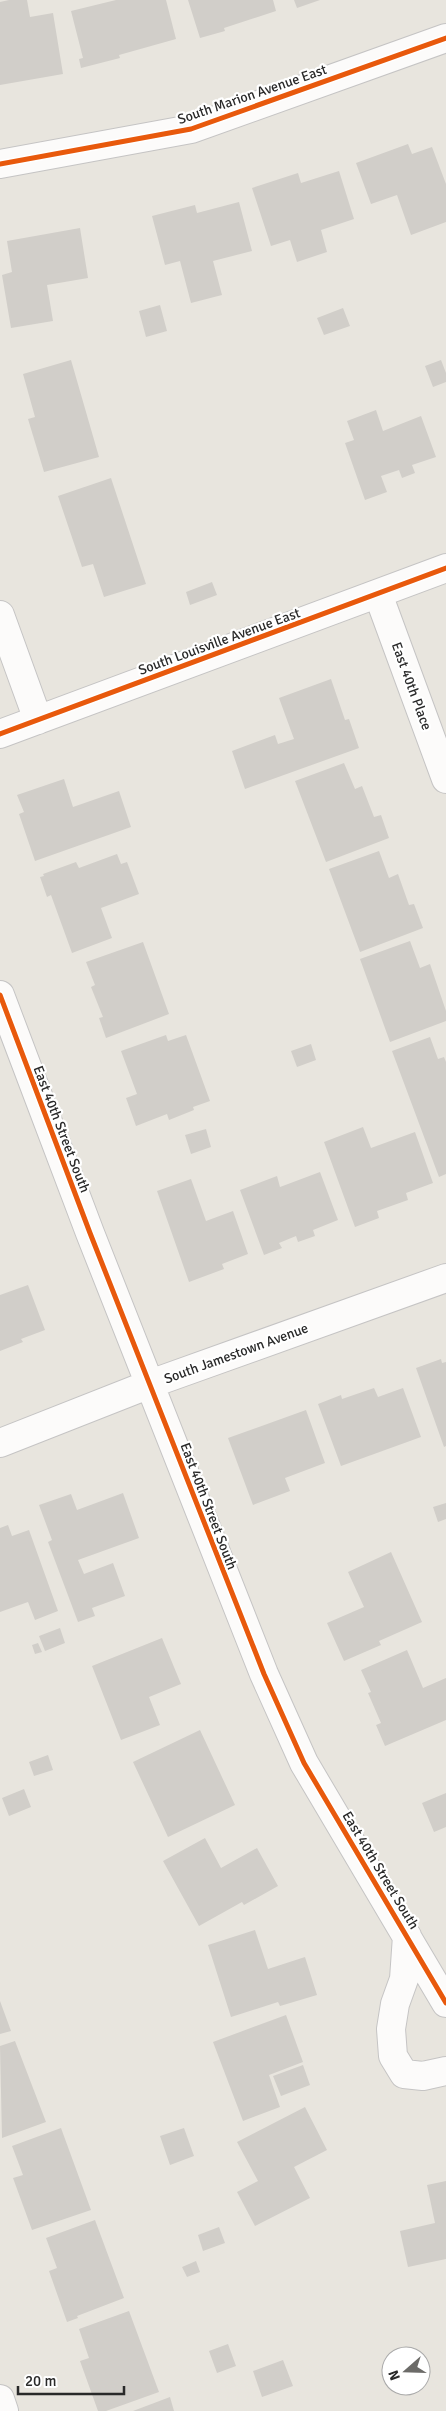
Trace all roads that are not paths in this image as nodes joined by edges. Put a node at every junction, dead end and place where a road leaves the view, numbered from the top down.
1 (446, 38) edge
2 (0, 164) edge
3 (446, 568) edge
4 (378, 594) junction
5 (0, 615) edge
6 (38, 720) junction
7 (0, 734) edge
8 (446, 778) edge
9 (0, 995) edge
10 (446, 1278) edge
11 (150, 1384) junction
12 (0, 1442) edge
13 (407, 1936) junction
14 (446, 2003) edge
15 (446, 2071) edge
16 (0, 2399) edge
17 (4, 2411) edge

1 - 2 street, South Marion Avenue East
3 - 4 street, South Louisville Avenue East
4 - 6 street, South Louisville Avenue East
4 - 8 street, East 40th Place
5 - 6 street
6 - 7 street, South Louisville Avenue East
9 - 11 street, East 40th Street South
10 - 11 street, South Jamestown Avenue
11 - 12 street, South Jamestown Avenue
11 - 13 street, East 40th Street South
13 - 14 street, East 40th Street South
13 - 15 street, East 40th Street South
16 - 17 street

